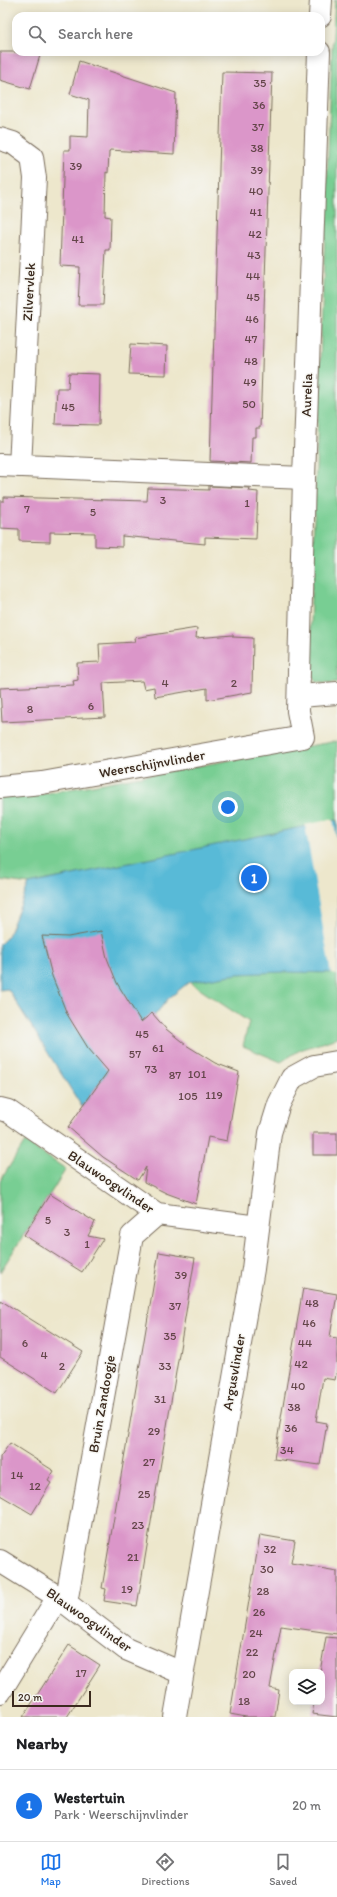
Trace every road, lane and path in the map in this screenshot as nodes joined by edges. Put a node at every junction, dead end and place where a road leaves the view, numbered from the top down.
1 (321, 0) edge
2 (320, 12) edge
3 (319, 56) edge
4 (0, 139) edge
5 (10, 465) edge
6 (304, 478) junction
7 (337, 693) edge
8 (300, 696) junction
9 (303, 737) joint
10 (0, 788) edge
11 (337, 1062) edge
12 (0, 1109) edge
13 (157, 1214) junction
14 (258, 1227) junction
15 (0, 1561) edge
16 (62, 1600) junction
17 (182, 1673) junction
18 (0, 1692) edge
19 (175, 1717) edge

1 - 2 street
3 - 6 street, Aurelia
4 - 5 street, Zilvervlek
5 - 6 street, Zilvervlek
6 - 8 street, Aurelia
7 - 8 street
8 - 9 street, Aurelia
9 - 10 street, Weerschijnvlinder
11 - 14 street, Argusvlinder
12 - 13 street, Blauwoogvlinder
13 - 14 street, Blauwoogvlinder
13 - 16 street, Bruin Zandoogje
14 - 17 street, Argusvlinder
15 - 16 street, Blauwoogvlinder
16 - 17 street, Blauwoogvlinder
16 - 18 street, Bruin Zandoogje
17 - 19 street, Argusvlinder

